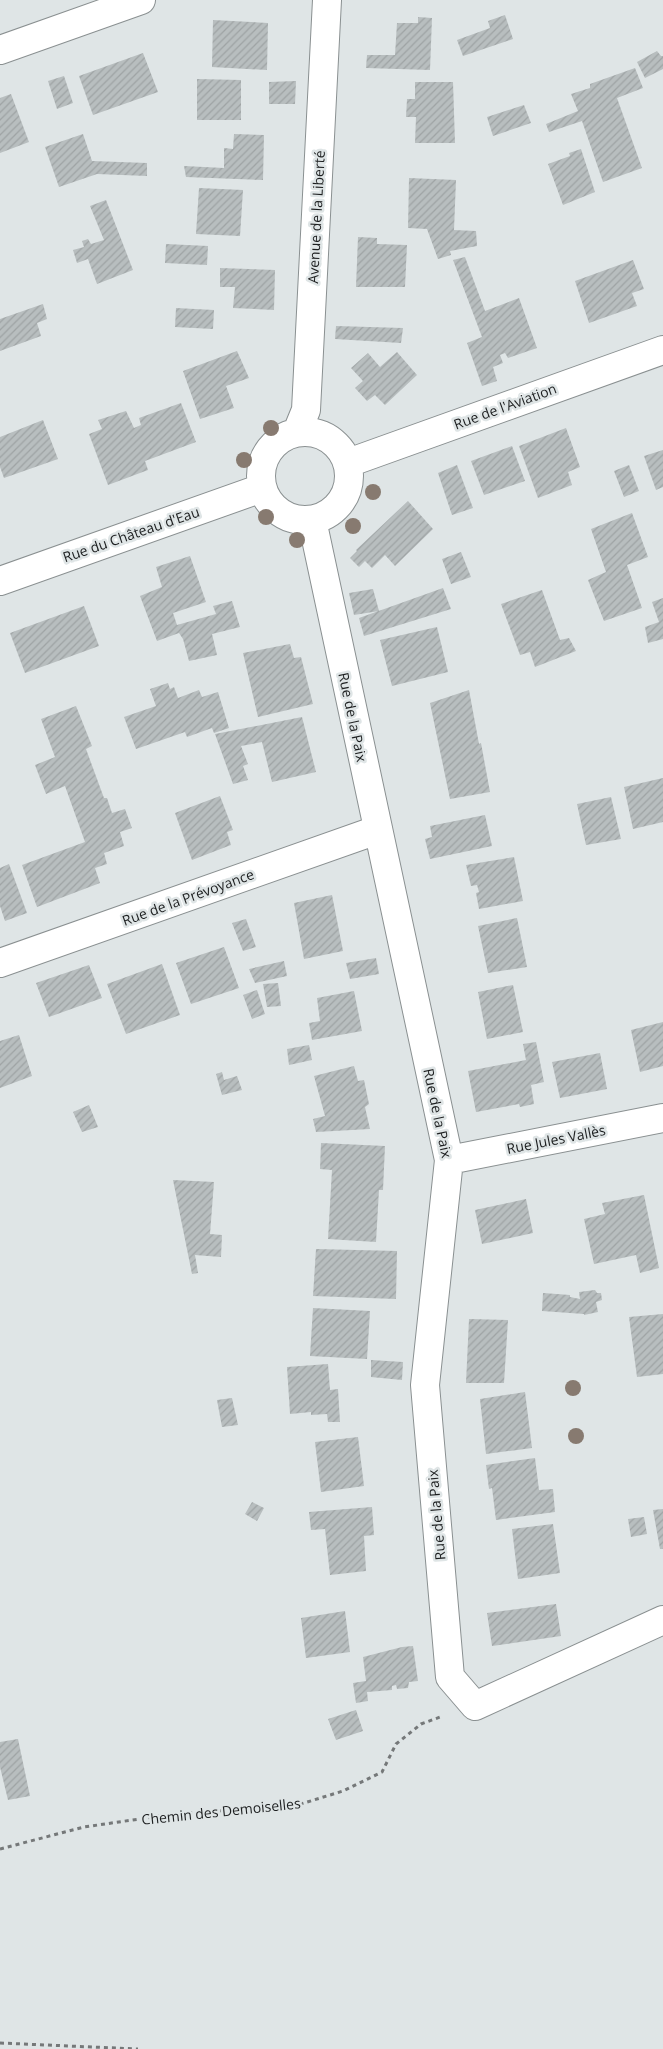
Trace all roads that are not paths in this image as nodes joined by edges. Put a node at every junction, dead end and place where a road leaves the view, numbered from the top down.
1 (141, 0) edge
2 (327, 0) edge
3 (112, 5) edge
4 (0, 50) edge
5 (663, 350) edge
6 (298, 432) junction
7 (348, 463) junction
8 (262, 488) junction
9 (312, 520) junction
10 (0, 581) edge
11 (377, 830) junction
12 (0, 963) edge
13 (663, 1118) edge
14 (449, 1160) junction
15 (663, 1620) edge

1 - 3 street
2 - 6 street, Avenue de la Liberté
3 - 4 street
5 - 7 street, Rue de l'Aviation
6 - 7 street
6 - 8 street
7 - 9 street
8 - 9 street
8 - 10 street, Rue du Château d'Eau
9 - 11 street, Rue de la Paix
11 - 12 street, Rue de la Prévoyance
11 - 14 street, Rue de la Paix
13 - 14 street, Rue Jules Vallès
14 - 15 street, Rue de la Paix

